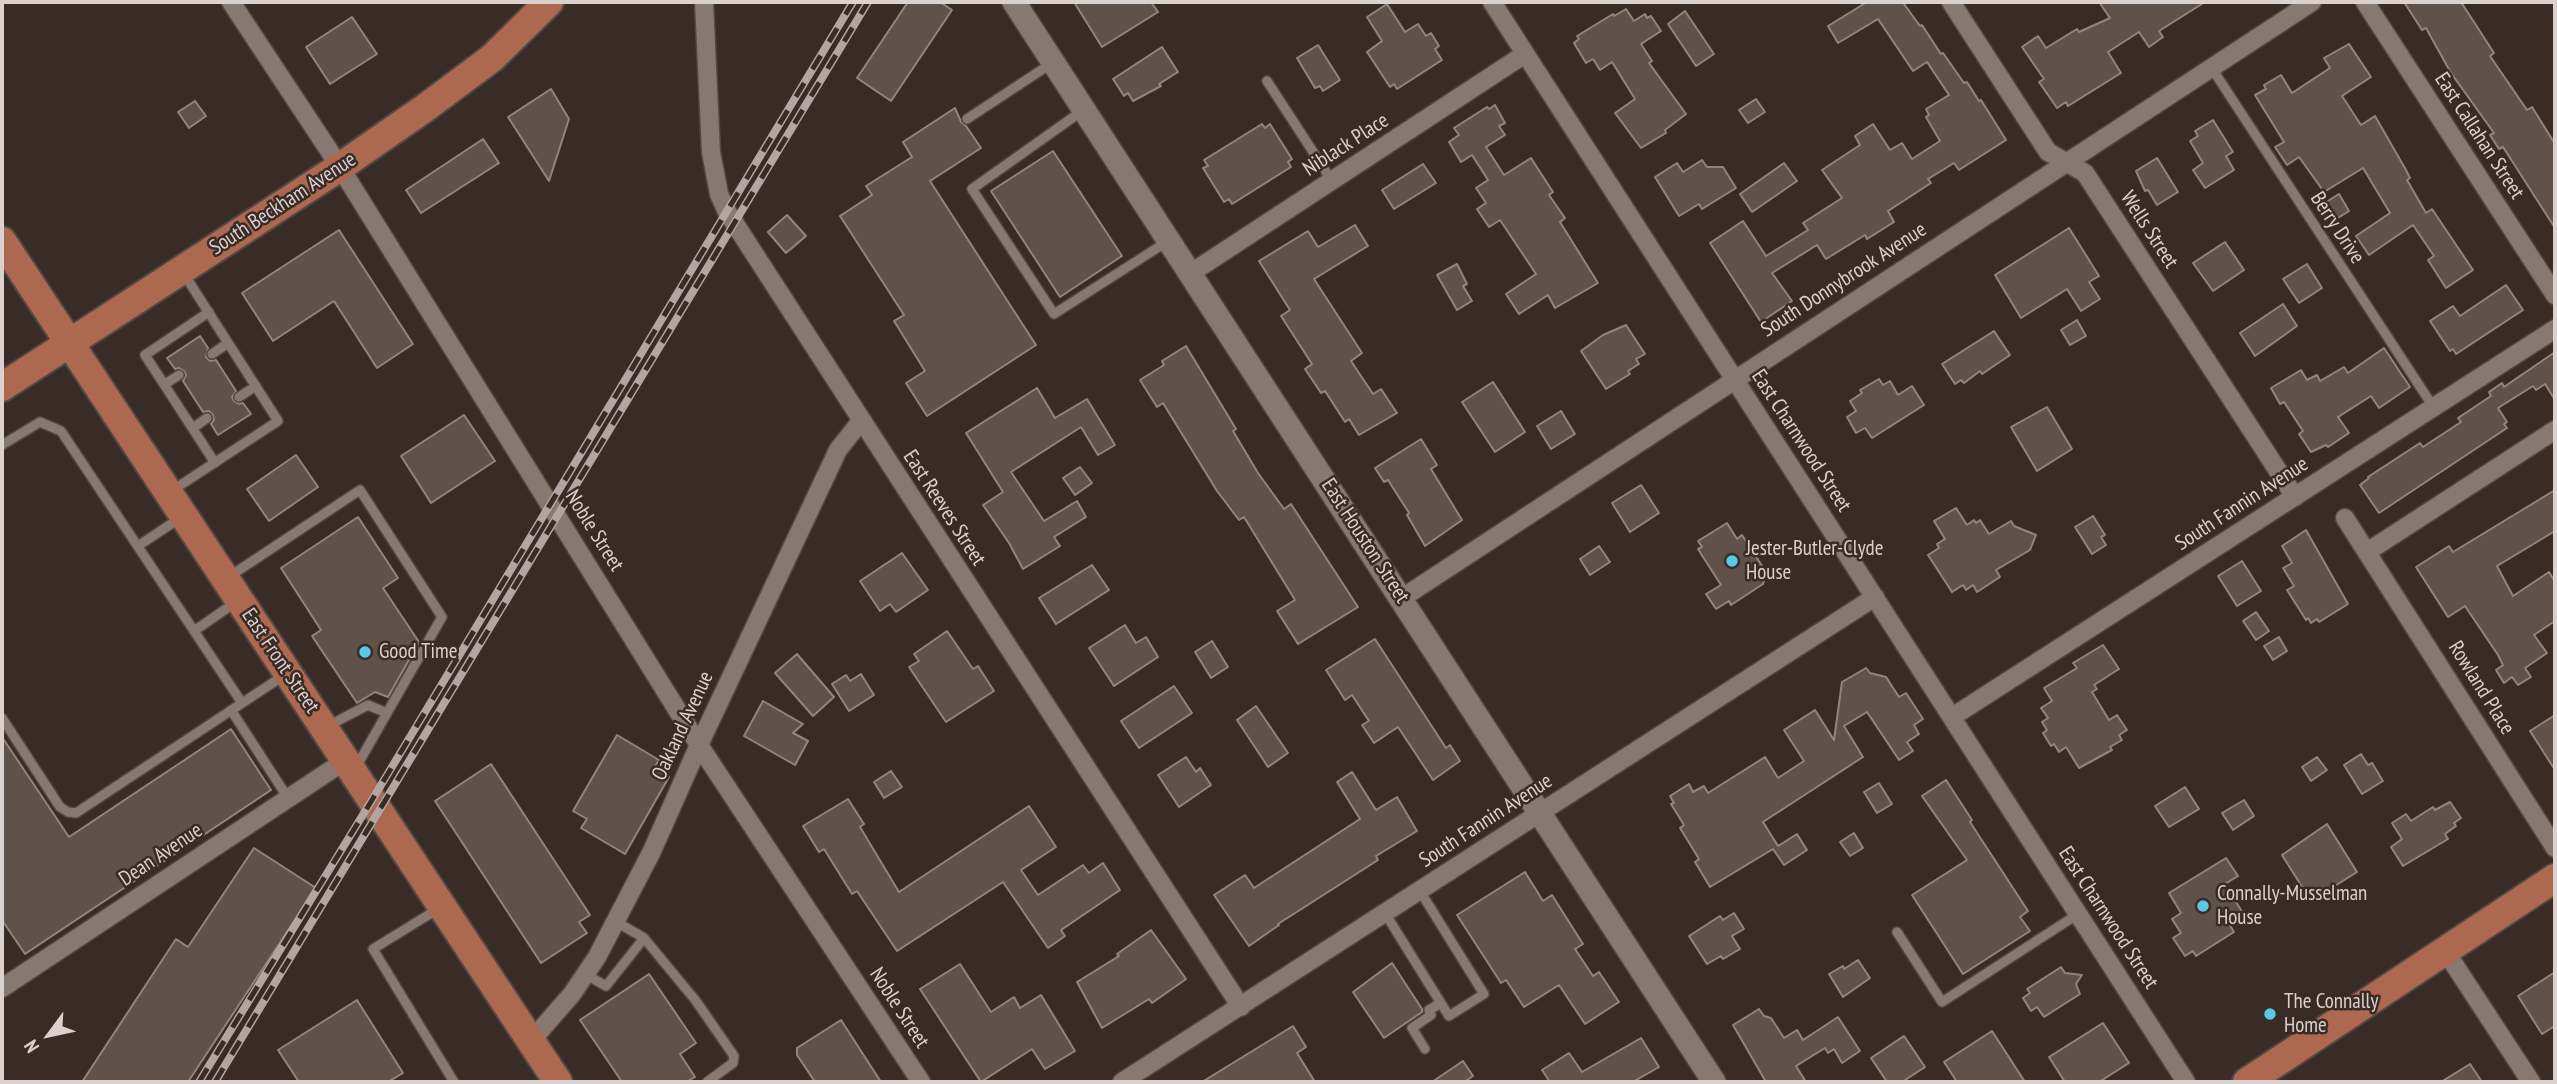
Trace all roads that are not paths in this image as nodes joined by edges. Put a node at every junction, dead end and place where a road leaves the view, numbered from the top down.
1 (231, 2) edge
2 (549, 2) edge
3 (704, 2) edge
4 (1014, 2) edge
5 (1492, 2) edge
6 (1951, 2) edge
7 (2312, 2) edge
8 (2365, 2) edge
9 (1525, 54) junction
10 (1054, 62) junction
11 (2211, 67) junction
12 (1267, 81) dead end
13 (1084, 110) junction
14 (967, 119) dead end
15 (2065, 162) junction
16 (340, 167) junction
17 (1332, 181) junction
18 (1169, 240) junction
19 (2, 241) edge
20 (181, 270) junction
21 (1191, 274) junction
22 (2555, 295) edge
23 (209, 312) junction
24 (2555, 329) edge
25 (69, 342) junction
26 (228, 343) junction
27 (212, 354) dead end
28 (179, 375) dead end
29 (1734, 379) junction
30 (3, 384) edge
31 (164, 384) junction
32 (256, 386) junction
33 (239, 397) dead end
34 (2434, 408) junction
35 (207, 418) dead end
36 (861, 421) junction
37 (192, 428) junction
38 (2555, 430) edge
39 (2, 445) edge
40 (215, 463) junction
41 (2295, 498) junction
42 (176, 504) junction
43 (2345, 518) dead end
44 (138, 546) junction
45 (2367, 552) junction
46 (233, 590) junction
47 (1875, 597) junction
48 (1402, 598) junction
49 (194, 631) junction
50 (288, 673) junction
51 (242, 704) junction
52 (231, 710) junction
53 (387, 713) junction
54 (1952, 717) junction
55 (2, 718) edge
56 (324, 728) junction
57 (699, 745) junction
58 (350, 765) junction
59 (288, 798) junction
60 (1540, 813) junction
61 (2555, 848) edge
62 (2555, 878) edge
63 (1420, 891) junction
64 (443, 906) junction
65 (1385, 913) junction
66 (2078, 914) junction
67 (615, 921) junction
68 (1897, 932) dead end
69 (644, 938) junction
70 (2446, 952) junction
71 (586, 974) junction
72 (2, 988) edge
73 (1441, 1003) junction
74 (1241, 1007) junction
75 (531, 1041) junction
76 (1425, 1049) dead end
77 (1709, 1080) edge
78 (451, 1081) edge
79 (712, 1081) edge
80 (558, 1082) edge
81 (921, 1082) edge
82 (1122, 1082) edge
83 (2186, 1082) edge
84 (2247, 1082) edge
85 (2532, 1082) edge

1 - 16 street, Noble Street
2 - 16 main road, South Beckham Avenue
3 - 36 street, East Reeves Street
4 - 10 street, East Houston Street
5 - 9 street, East Charnwood Street
6 - 15 street, Wells Street
7 - 11 street, South Donnybrook Avenue
8 - 22 street, East Callahan Street
9 - 17 street, Niblack Place
9 - 29 street, East Charnwood Street
10 - 13 street, East Houston Street
10 - 14 lane
11 - 15 street, South Donnybrook Avenue
11 - 34 lane, Berry Drive
12 - 17 lane
13 - 18 street, East Houston Street
13 - 18 lane
15 - 29 street, South Donnybrook Avenue
15 - 41 street, Wells Street
16 - 20 main road, South Beckham Avenue
16 - 57 street, Noble Street
17 - 21 street, Niblack Place
18 - 21 street, East Houston Street
19 - 25 main road, East Front Street
20 - 23 lane
20 - 25 main road, South Beckham Avenue
21 - 48 street, East Houston Street
23 - 26 lane
23 - 31 lane
24 - 34 street, South Fannin Avenue
25 - 30 main road, South Beckham Avenue
25 - 42 main road, East Front Street
26 - 27 lane
26 - 32 lane
28 - 31 lane
29 - 47 street, East Charnwood Street
29 - 48 street, South Donnybrook Avenue
31 - 37 lane
32 - 33 lane
32 - 40 lane
34 - 41 street, South Fannin Avenue
35 - 37 lane
36 - 57 street, Oakland Avenue
36 - 74 street, East Reeves Street
37 - 40 lane
38 - 45 street
39 - 44 lane
40 - 42 lane
41 - 54 street, South Fannin Avenue
42 - 44 lane
42 - 46 main road, East Front Street
43 - 45 street, Rowland Place
44 - 49 lane
45 - 61 street, Rowland Place
46 - 49 lane
46 - 50 main road, East Front Street
46 - 53 lane
47 - 54 street, East Charnwood Street
47 - 60 street, South Fannin Avenue
48 - 60 street, East Houston Street
49 - 51 lane
50 - 51 lane
50 - 56 main road, East Front Street
51 - 52 lane
52 - 55 lane
52 - 59 lane
53 - 56 lane
53 - 58 lane
54 - 66 street, East Charnwood Street
56 - 58 main road, East Front Street
57 - 67 street, Oakland Avenue
57 - 81 street, Noble Street
58 - 59 street, Dean Avenue
58 - 64 main road, East Front Street
59 - 72 street, Dean Avenue
60 - 63 street, South Fannin Avenue
60 - 77 street, East Houston Street
62 - 70 main road
63 - 65 street, South Fannin Avenue
63 - 73 lane
64 - 75 main road, East Front Street
64 - 78 lane
65 - 73 lane
65 - 74 street, South Fannin Avenue
66 - 68 lane
66 - 83 street, East Charnwood Street
67 - 69 lane
67 - 71 street, Oakland Avenue
69 - 71 lane
69 - 79 lane
70 - 84 main road
70 - 85 street
71 - 75 street, Oakland Avenue
73 - 76 lane
74 - 82 street, South Fannin Avenue
75 - 80 main road, East Front Street

